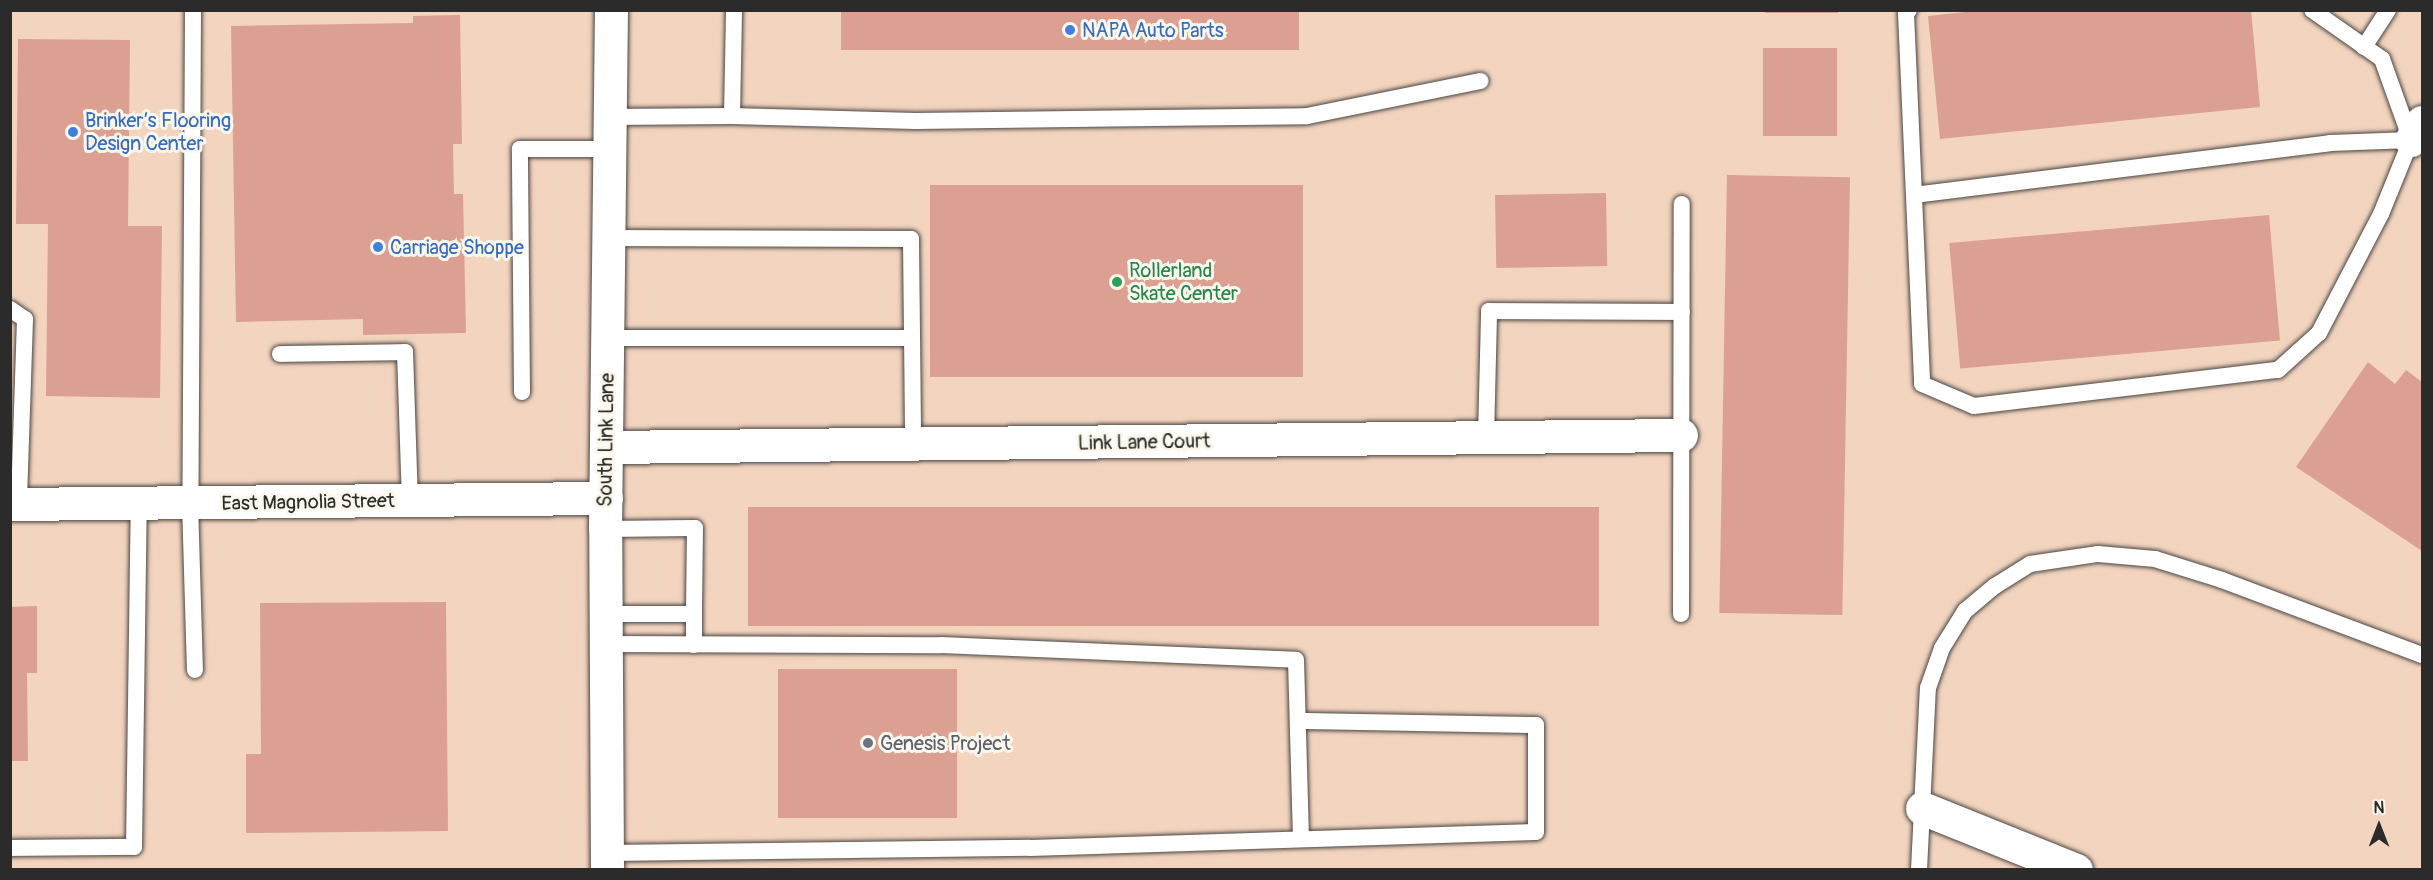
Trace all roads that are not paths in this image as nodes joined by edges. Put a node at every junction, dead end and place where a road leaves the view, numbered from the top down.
1 (193, 10) edge
2 (611, 10) edge
3 (734, 10) edge
4 (1909, 10) edge
5 (2312, 10) edge
6 (2388, 10) edge
7 (2364, 47) junction
8 (1480, 81) dead end
9 (732, 116) junction
10 (610, 133) junction
11 (2419, 136) edge
12 (1914, 195) junction
13 (1682, 204) dead end
14 (609, 238) junction
15 (10, 309) edge
16 (1682, 312) junction
17 (607, 339) junction
18 (912, 339) junction
19 (280, 354) dead end
20 (522, 392) dead end
21 (1681, 435) junction
22 (1486, 438) junction
23 (913, 444) junction
24 (606, 447) junction
25 (410, 500) junction
26 (140, 503) junction
27 (190, 503) junction
28 (15, 504) edge
29 (605, 514) junction
30 (694, 614) junction
31 (1681, 614) dead end
32 (605, 629) junction
33 (694, 645) junction
34 (2422, 655) edge
35 (195, 670) dead end
36 (1299, 721) junction
37 (1922, 808) junction
38 (1301, 839) junction
39 (10, 848) edge
40 (607, 861) edge
41 (1919, 870) edge
42 (2076, 870) edge

1 - 27 lane
2 - 10 street, South Link Lane
3 - 9 lane
4 - 12 lane
5 - 7 lane
6 - 7 lane
7 - 11 lane
8 - 9 lane
9 - 10 lane
10 - 14 street, South Link Lane
10 - 20 lane
11 - 12 lane
11 - 12 lane
13 - 16 lane
14 - 17 street, South Link Lane
14 - 18 lane
15 - 28 lane
16 - 21 lane
16 - 22 lane
17 - 18 lane
17 - 24 street, South Link Lane
18 - 23 lane
19 - 25 lane
21 - 22 street, Link Lane Court
21 - 31 lane
22 - 23 street, Link Lane Court
23 - 24 street, Link Lane Court
24 - 29 street, South Link Lane
25 - 27 street, East Magnolia Street
25 - 29 street, East Magnolia Street
26 - 27 street, East Magnolia Street
26 - 28 street, East Magnolia Street
26 - 39 lane
27 - 35 lane
29 - 30 lane
29 - 32 street, South Link Lane
30 - 32 lane
30 - 33 lane
32 - 33 lane
32 - 40 street, South Link Lane
33 - 36 lane
34 - 37 lane
36 - 38 lane
36 - 38 lane
37 - 41 lane
37 - 42 street
38 - 40 lane

